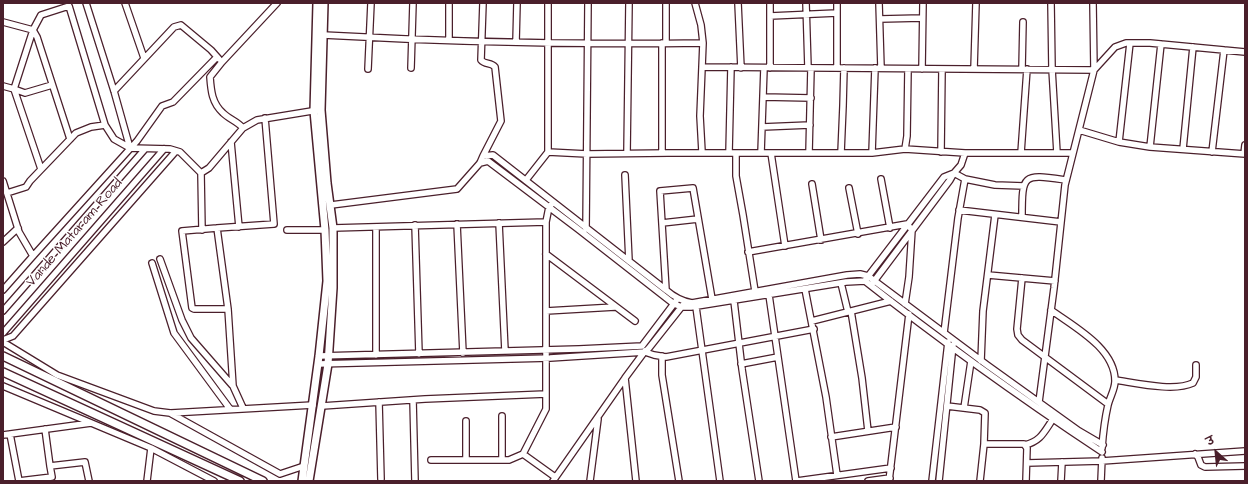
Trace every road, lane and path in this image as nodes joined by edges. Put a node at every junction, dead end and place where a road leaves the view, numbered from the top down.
1 (86, 3) edge
2 (125, 3) edge
3 (277, 3) edge
4 (317, 3) edge
5 (324, 3) edge
6 (371, 3) edge
7 (413, 3) edge
8 (450, 3) edge
9 (482, 3) edge
10 (517, 3) edge
11 (548, 3) edge
12 (588, 3) edge
13 (629, 3) edge
14 (666, 3) edge
15 (695, 3) edge
16 (738, 3) edge
17 (770, 3) edge
18 (806, 3) edge
19 (837, 3) edge
20 (880, 3) edge
21 (923, 3) edge
22 (976, 3) edge
23 (1051, 3) edge
24 (1093, 3) edge
25 (69, 4) edge
26 (837, 13) junction
27 (807, 15) junction
28 (770, 16) junction
29 (922, 18) junction
30 (880, 19) junction
31 (3, 22) edge
32 (1023, 22) dead end
33 (33, 30) junction
34 (323, 35) junction
35 (369, 38) junction
36 (411, 39) junction
37 (449, 40) junction
38 (481, 41) junction
39 (516, 42) junction
40 (549, 43) junction
41 (628, 43) junction
42 (664, 43) junction
43 (703, 43) junction
44 (1130, 43) junction
45 (588, 44) junction
46 (1161, 44) junction
47 (1193, 47) junction
48 (1224, 50) junction
49 (1245, 52) edge
50 (217, 57) junction
51 (144, 58) junction
52 (222, 62) junction
53 (703, 67) junction
54 (411, 68) dead end
55 (731, 68) junction
56 (741, 68) junction
57 (767, 68) junction
58 (810, 68) junction
59 (841, 68) junction
60 (878, 68) junction
61 (368, 69) dead end
62 (908, 69) junction
63 (922, 69) junction
64 (942, 69) junction
65 (974, 69) junction
66 (1024, 69) junction
67 (1052, 69) junction
68 (1094, 70) junction
69 (52, 85) junction
70 (3, 86) edge
71 (14, 89) junction
72 (114, 91) junction
73 (763, 97) junction
74 (811, 98) junction
75 (317, 110) junction
76 (265, 118) junction
77 (105, 125) junction
78 (810, 125) junction
79 (762, 127) junction
80 (243, 128) junction
81 (1079, 130) junction
82 (70, 139) junction
83 (231, 142) junction
84 (1119, 142) junction
85 (1245, 145) edge
86 (1150, 147) junction
87 (130, 148) junction
88 (145, 149) junction
89 (164, 149) junction
90 (905, 149) junction
91 (1182, 149) junction
92 (176, 151) junction
93 (548, 152) junction
94 (702, 152) junction
95 (941, 152) junction
96 (1212, 152) junction
97 (627, 153) junction
98 (662, 153) junction
99 (729, 153) junction
100 (736, 153) junction
101 (761, 153) junction
102 (772, 153) junction
103 (809, 153) junction
104 (841, 153) junction
105 (872, 153) junction
106 (965, 153) junction
107 (1021, 153) junction
108 (1057, 153) junction
109 (1072, 153) junction
110 (587, 154) junction
111 (1245, 154) edge
112 (483, 156) junction
113 (480, 162) junction
114 (41, 169) junction
115 (201, 173) junction
116 (954, 173) junction
117 (625, 175) dead end
118 (881, 179) dead end
119 (965, 179) junction
120 (3, 180) edge
121 (526, 180) junction
122 (1066, 180) junction
123 (812, 184) dead end
124 (1024, 186) junction
125 (849, 188) dead end
126 (7, 193) junction
127 (554, 202) junction
128 (331, 205) junction
129 (549, 207) junction
130 (959, 210) junction
131 (996, 214) junction
132 (1022, 217) junction
133 (698, 219) junction
134 (546, 222) junction
135 (1061, 222) junction
136 (499, 223) junction
137 (662, 223) junction
138 (457, 224) junction
139 (907, 224) junction
140 (415, 225) junction
141 (376, 226) junction
142 (239, 227) junction
143 (586, 227) junction
144 (18, 228) junction
145 (217, 228) junction
146 (333, 228) junction
147 (890, 228) junction
148 (202, 230) junction
149 (287, 230) dead end
150 (325, 230) junction
151 (912, 230) junction
152 (585, 234) junction
153 (858, 234) junction
154 (821, 240) junction
155 (3, 242) edge
156 (785, 246) junction
157 (748, 252) junction
158 (546, 254) junction
159 (32, 256) junction
160 (160, 259) dead end
161 (629, 261) junction
162 (152, 263) dead end
163 (988, 274) junction
164 (867, 278) junction
165 (1022, 278) junction
166 (1055, 281) junction
167 (840, 283) junction
168 (873, 283) junction
169 (806, 289) junction
170 (3, 290) edge
171 (666, 290) junction
172 (755, 291) junction
173 (768, 295) junction
174 (712, 299) junction
175 (676, 301) junction
176 (734, 301) junction
177 (891, 302) junction
178 (684, 304) junction
179 (615, 306) junction
180 (908, 306) junction
181 (696, 307) junction
182 (228, 308) junction
183 (3, 310) edge
184 (1051, 310) junction
185 (546, 311) junction
186 (849, 312) junction
187 (909, 315) junction
188 (635, 321) dead end
189 (812, 321) junction
190 (814, 328) junction
191 (3, 333) edge
192 (775, 336) junction
193 (949, 337) junction
194 (3, 341) edge
195 (739, 343) junction
196 (948, 344) junction
197 (642, 346) junction
198 (953, 348) junction
199 (547, 350) junction
200 (702, 350) junction
201 (505, 351) junction
202 (463, 352) junction
203 (645, 352) junction
204 (420, 354) junction
205 (376, 355) junction
206 (3, 356) edge
207 (328, 356) junction
208 (662, 356) junction
209 (1044, 356) junction
210 (778, 357) junction
211 (547, 358) junction
212 (318, 360) junction
213 (972, 361) junction
214 (981, 361) junction
215 (328, 364) junction
216 (741, 364) junction
217 (1196, 365) dead end
218 (3, 372) edge
219 (625, 378) junction
220 (1115, 380) junction
221 (3, 386) edge
222 (233, 386) junction
223 (546, 394) junction
224 (413, 400) junction
225 (379, 402) junction
226 (1039, 402) junction
227 (1108, 404) junction
228 (313, 405) junction
229 (322, 406) junction
230 (947, 406) junction
231 (243, 408) junction
232 (964, 408) junction
233 (230, 409) junction
234 (170, 413) junction
235 (502, 416) dead end
236 (598, 417) junction
237 (1053, 419) junction
238 (466, 421) dead end
239 (91, 423) junction
240 (896, 427) junction
241 (45, 429) junction
242 (868, 431) junction
243 (10, 434) junction
244 (3, 435) edge
245 (831, 437) junction
246 (984, 444) junction
247 (1102, 444) junction
248 (1025, 445) junction
249 (151, 448) junction
250 (1245, 451) edge
251 (1102, 452) junction
252 (522, 454) junction
253 (1195, 454) junction
254 (431, 460) dead end
255 (466, 460) junction
256 (502, 460) junction
257 (1102, 460) junction
258 (1062, 462) junction
259 (1027, 463) junction
260 (50, 466) junction
261 (304, 466) junction
262 (1245, 466) edge
263 (891, 468) junction
264 (837, 475) junction
265 (381, 479) dead end
266 (554, 479) edge
267 (889, 480) edge
268 (89, 481) edge
269 (147, 481) edge
270 (214, 481) edge
271 (240, 481) edge
272 (263, 481) edge
273 (302, 481) edge
274 (309, 481) edge
275 (415, 481) edge
276 (590, 481) edge
277 (636, 481) edge
278 (679, 481) edge
279 (720, 481) edge
280 (759, 481) edge
281 (797, 481) edge
282 (868, 481) edge
283 (932, 481) edge
284 (939, 481) edge
285 (980, 481) edge
286 (1026, 481) edge
287 (1061, 481) edge
288 (1101, 481) edge

1 - 72 street
2 - 51 street
3 - 52 street
4 - 75 main road
5 - 34 main road
6 - 35 street
7 - 36 street
8 - 37 street
9 - 38 street
10 - 39 street
11 - 40 street
12 - 45 street
13 - 41 street
14 - 42 street
15 - 43 street
16 - 56 street
17 - 28 street
18 - 27 street
19 - 26 street
20 - 30 street
21 - 29 street
22 - 65 street
23 - 67 street
24 - 68 street
25 - 33 street
25 - 77 street
26 - 27 street
26 - 59 street
27 - 28 street
27 - 58 street
28 - 57 street
29 - 30 street
29 - 63 street
30 - 60 street
31 - 33 street
32 - 66 street
33 - 69 street
33 - 71 street
34 - 35 street
34 - 75 main road
35 - 36 street
35 - 61 street
36 - 37 street
36 - 54 street
37 - 38 street
38 - 39 street
38 - 112 street
39 - 40 street
40 - 45 street
40 - 93 street
41 - 42 street
41 - 45 street
41 - 97 street
42 - 43 street
42 - 98 street
43 - 53 street
44 - 46 street
44 - 68 street
44 - 84 street
45 - 110 street
46 - 47 street
46 - 86 street
47 - 48 street
47 - 91 street
48 - 49 street
48 - 96 street
50 - 51 street
50 - 52 street
50 - 87 street
51 - 72 street
52 - 80 street
53 - 55 street
53 - 94 street
55 - 56 street
55 - 99 street
56 - 57 street
57 - 58 street
57 - 73 street
58 - 59 street
58 - 74 street
59 - 60 street
59 - 104 street
60 - 62 street
60 - 105 street
62 - 63 street
62 - 90 street
63 - 64 street
64 - 65 street
64 - 95 street
65 - 66 street
66 - 67 street
66 - 107 street
67 - 68 street
67 - 108 street
68 - 81 street
69 - 71 street
69 - 82 street
70 - 71 street
71 - 114 street
72 - 87 street
73 - 74 street
73 - 79 street
74 - 78 street
75 - 76 street
75 - 128 main road
75 - 150 main road
76 - 80 street
76 - 142 street
77 - 82 street
77 - 87 street
78 - 79 street
78 - 103 street
79 - 101 street
80 - 83 street
81 - 84 street
81 - 109 street
82 - 114 street
83 - 115 street
83 - 142 street
84 - 86 street
85 - 111 street
86 - 91 street
87 - 88 street
87 - 159 street
88 - 89 street
88 - 183 street, Vande Mataram Road
89 - 92 street
89 - 191 street, Vande Mataram Road
90 - 95 street
90 - 105 street
91 - 96 street
92 - 115 street
92 - 194 street
93 - 110 street
93 - 121 street
94 - 98 street
94 - 99 street
95 - 106 street
96 - 111 street
97 - 98 street
97 - 110 street
99 - 100 street
100 - 101 street
100 - 157 street
101 - 102 street
102 - 103 street
102 - 156 street
103 - 104 street
104 - 105 street
106 - 107 street
106 - 116 street
107 - 108 street
108 - 109 street
109 - 122 street
110 - 143 street
112 - 113 street
112 - 121 street
113 - 128 street
113 - 129 street
114 - 126 street
115 - 148 street
116 - 119 street
116 - 139 street
116 - 151 street
117 - 161 street
118 - 147 street
119 - 124 street
119 - 130 street
120 - 126 street
121 - 127 street
122 - 124 street
122 - 135 street
123 - 154 street
124 - 132 street
125 - 153 street
126 - 144 street
127 - 129 street
127 - 143 street
128 - 146 main road
129 - 134 street
129 - 152 street
130 - 131 street
130 - 193 street
131 - 132 street
131 - 163 street
132 - 135 street
133 - 137 street
133 - 137 street
133 - 174 street
134 - 136 street
134 - 158 street
135 - 166 street
136 - 138 street
136 - 201 street
137 - 171 street
138 - 140 street
138 - 202 street
139 - 147 street
139 - 151 street
139 - 164 street
140 - 141 street
140 - 204 street
141 - 146 street
141 - 205 street
142 - 145 street
143 - 152 street
143 - 161 street
144 - 155 street
144 - 159 street
145 - 148 street
145 - 182 street
146 - 207 main road
147 - 153 street
148 - 182 street
149 - 150 street
150 - 212 main road
151 - 168 street
151 - 180 street
152 - 175 street
153 - 154 street
154 - 156 street
156 - 157 street
157 - 172 street
158 - 179 street
158 - 185 street
159 - 170 street
160 - 222 street
161 - 171 street
162 - 233 street
163 - 165 street
163 - 214 street
164 - 167 street
164 - 168 street
164 - 172 street
165 - 166 street
165 - 209 street
166 - 184 street
167 - 169 street
167 - 186 street
168 - 177 street
168 - 180 street
169 - 173 street
169 - 189 street
171 - 175 street
172 - 174 street
173 - 176 street
173 - 192 street
174 - 178 street
175 - 178 street
175 - 197 street
176 - 181 street
176 - 195 street
177 - 186 street
177 - 187 street
178 - 181 street
178 - 203 street
179 - 185 street
179 - 188 street
180 - 187 street
180 - 193 street
181 - 200 street
182 - 222 street
184 - 209 street
184 - 220 street
185 - 199 street
186 - 189 street
186 - 242 street
187 - 196 street
187 - 240 street
189 - 190 street
190 - 192 street
190 - 245 street
192 - 195 street
192 - 210 street
193 - 196 street
193 - 198 street
193 - 214 street
194 - 234 street
195 - 200 street
195 - 216 street
196 - 198 street
196 - 283 street
197 - 199 street
197 - 203 street
198 - 213 street
198 - 230 street
199 - 201 street
199 - 211 street
200 - 208 street
200 - 279 street
201 - 202 street
202 - 204 street
203 - 208 street
203 - 211 street
203 - 219 street
204 - 205 street
205 - 207 street
206 - 272 main road
207 - 212 street
207 - 215 main road
208 - 278 street
209 - 226 street
209 - 227 street
210 - 216 street
210 - 281 street
211 - 215 street
211 - 223 street
212 - 215 street
212 - 228 main road
213 - 232 street
213 - 237 street
214 - 226 street
215 - 229 main road
216 - 280 street
217 - 220 street
218 - 271 main road
219 - 236 street
219 - 277 street
220 - 227 street
221 - 239 street
222 - 231 street
223 - 224 street
223 - 252 street
224 - 225 street
224 - 275 street
225 - 229 street
225 - 265 street
226 - 247 street
227 - 247 street
228 - 231 street
228 - 261 main road
229 - 274 main road
230 - 232 street
230 - 284 street
231 - 233 street
232 - 246 street
233 - 234 street
234 - 261 street
235 - 256 street
236 - 266 street
236 - 276 street
237 - 248 street
237 - 251 street
238 - 255 street
239 - 241 street
239 - 249 street
240 - 242 street
240 - 263 street
241 - 243 street
241 - 260 street
242 - 245 street
243 - 244 street
243 - 260 street
245 - 264 street
246 - 248 street
246 - 285 street
247 - 251 street
248 - 259 street
249 - 269 street
249 - 270 street
250 - 253 street
251 - 257 street
252 - 256 street
252 - 266 street
253 - 257 street
253 - 262 street
254 - 255 street
255 - 256 street
257 - 258 street
257 - 288 street
258 - 259 street
258 - 287 street
259 - 286 street
260 - 268 street
261 - 273 main road
263 - 264 street
263 - 267 street
264 - 281 street
267 - 282 street

